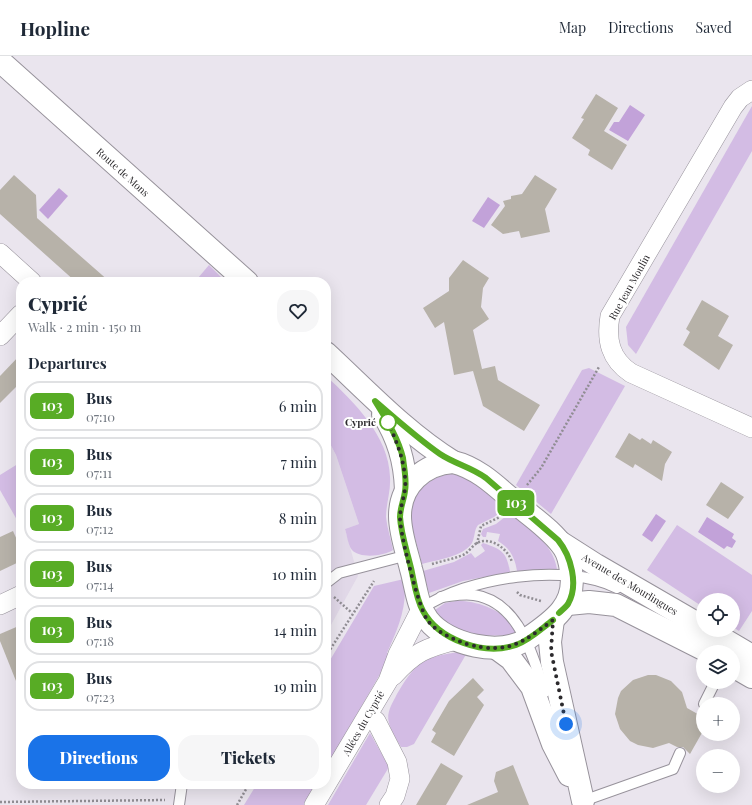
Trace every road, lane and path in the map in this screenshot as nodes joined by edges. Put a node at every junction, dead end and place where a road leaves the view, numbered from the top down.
1 (0, 61) edge
2 (752, 90) edge
3 (0, 253) edge
4 (26, 277) edge
5 (241, 277) edge
6 (16, 319) edge
7 (0, 336) edge
8 (610, 350) junction
9 (331, 358) edge
10 (375, 401) junction
11 (752, 428) edge
12 (453, 462) junction
13 (406, 490) junction
14 (518, 492) junction
15 (558, 540) junction
16 (410, 563) junction
17 (572, 577) junction
18 (331, 579) edge
19 (379, 580) dead end
20 (331, 594) dead end
21 (16, 597) edge
22 (441, 597) junction
23 (568, 604) junction
24 (0, 605) edge
25 (421, 610) junction
26 (352, 613) junction
27 (553, 620) junction
28 (696, 623) edge
29 (456, 640) junction
30 (526, 640) junction
31 (711, 643) edge
32 (331, 648) edge
33 (496, 648) junction
34 (752, 656) edge
35 (740, 661) edge
36 (752, 667) edge
37 (740, 670) edge
38 (752, 677) edge
39 (388, 681) junction
40 (368, 716) junction
41 (680, 753) dead end
42 (331, 777) edge
43 (182, 789) edge
44 (246, 789) edge
45 (324, 789) edge
46 (0, 802) edge
47 (584, 803) edge
48 (180, 804) edge
49 (236, 805) edge
50 (314, 805) edge
51 (389, 805) edge

1 - 5 main road, Route de Mons
2 - 8 street, Rue Jean Moulin
3 - 4 street
6 - 7 street
8 - 11 street
8 - 14 path
9 - 10 main road
10 - 12 main road
10 - 13 main road
12 - 13 main road
12 - 14 main road
13 - 16 main road
14 - 15 main road
14 - 16 path
15 - 17 main road
15 - 28 main road, Avenue des Mourlingues
16 - 18 lane
16 - 25 main road
17 - 22 lane, Avenue des Mourlingues
17 - 23 main road
17 - 31 lane, Avenue des Mourlingues
19 - 26 path
20 - 26 path
21 - 24 street
22 - 25 lane
22 - 30 lane
23 - 27 main road
23 - 31 main road, Avenue des Mourlingues
25 - 29 main road
25 - 39 street, Allées du Cyprié
26 - 32 path
27 - 30 main road
27 - 47 main road
29 - 33 main road
29 - 39 street, Allées du Cyprié
30 - 33 main road
30 - 47 lane
31 - 34 main road, Avenue des Mourlingues
33 - 47 main road
35 - 36 lane
37 - 38 main road
39 - 40 street, Allées du Cyprié
40 - 42 street, Allées du Cyprié
40 - 51 street
41 - 47 lane
43 - 48 lane
44 - 49 path
45 - 50 street, Allées du Cyprié
46 - 48 path

